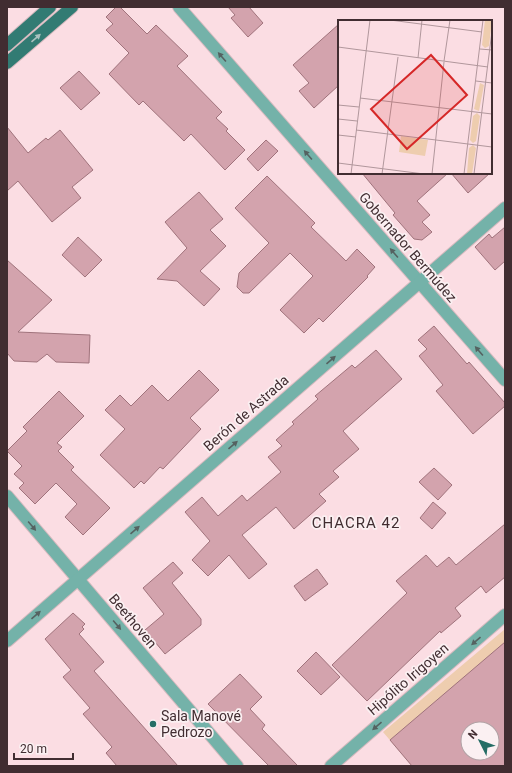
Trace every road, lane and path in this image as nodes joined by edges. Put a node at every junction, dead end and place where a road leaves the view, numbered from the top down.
1 (50, 7) edge
2 (72, 7) edge
3 (178, 7) edge
4 (7, 45) edge
5 (7, 63) edge
6 (505, 208) edge
7 (420, 282) junction
8 (505, 380) edge
9 (7, 496) edge
10 (78, 579) junction
11 (505, 615) edge
12 (7, 641) edge
13 (237, 766) edge
14 (331, 766) edge

1 - 4 main road
5 -> 2 main road
7 -> 3 street, Gobernador Bermúdez
6 - 7 street, Berón de Astrada
8 -> 7 street, Gobernador Bermúdez
10 -> 7 street, Berón de Astrada
9 -> 10 street, Beethoven
12 -> 10 street, Berón de Astrada
10 -> 13 street, Beethoven
11 -> 14 street, Hipólito Irigoyen

